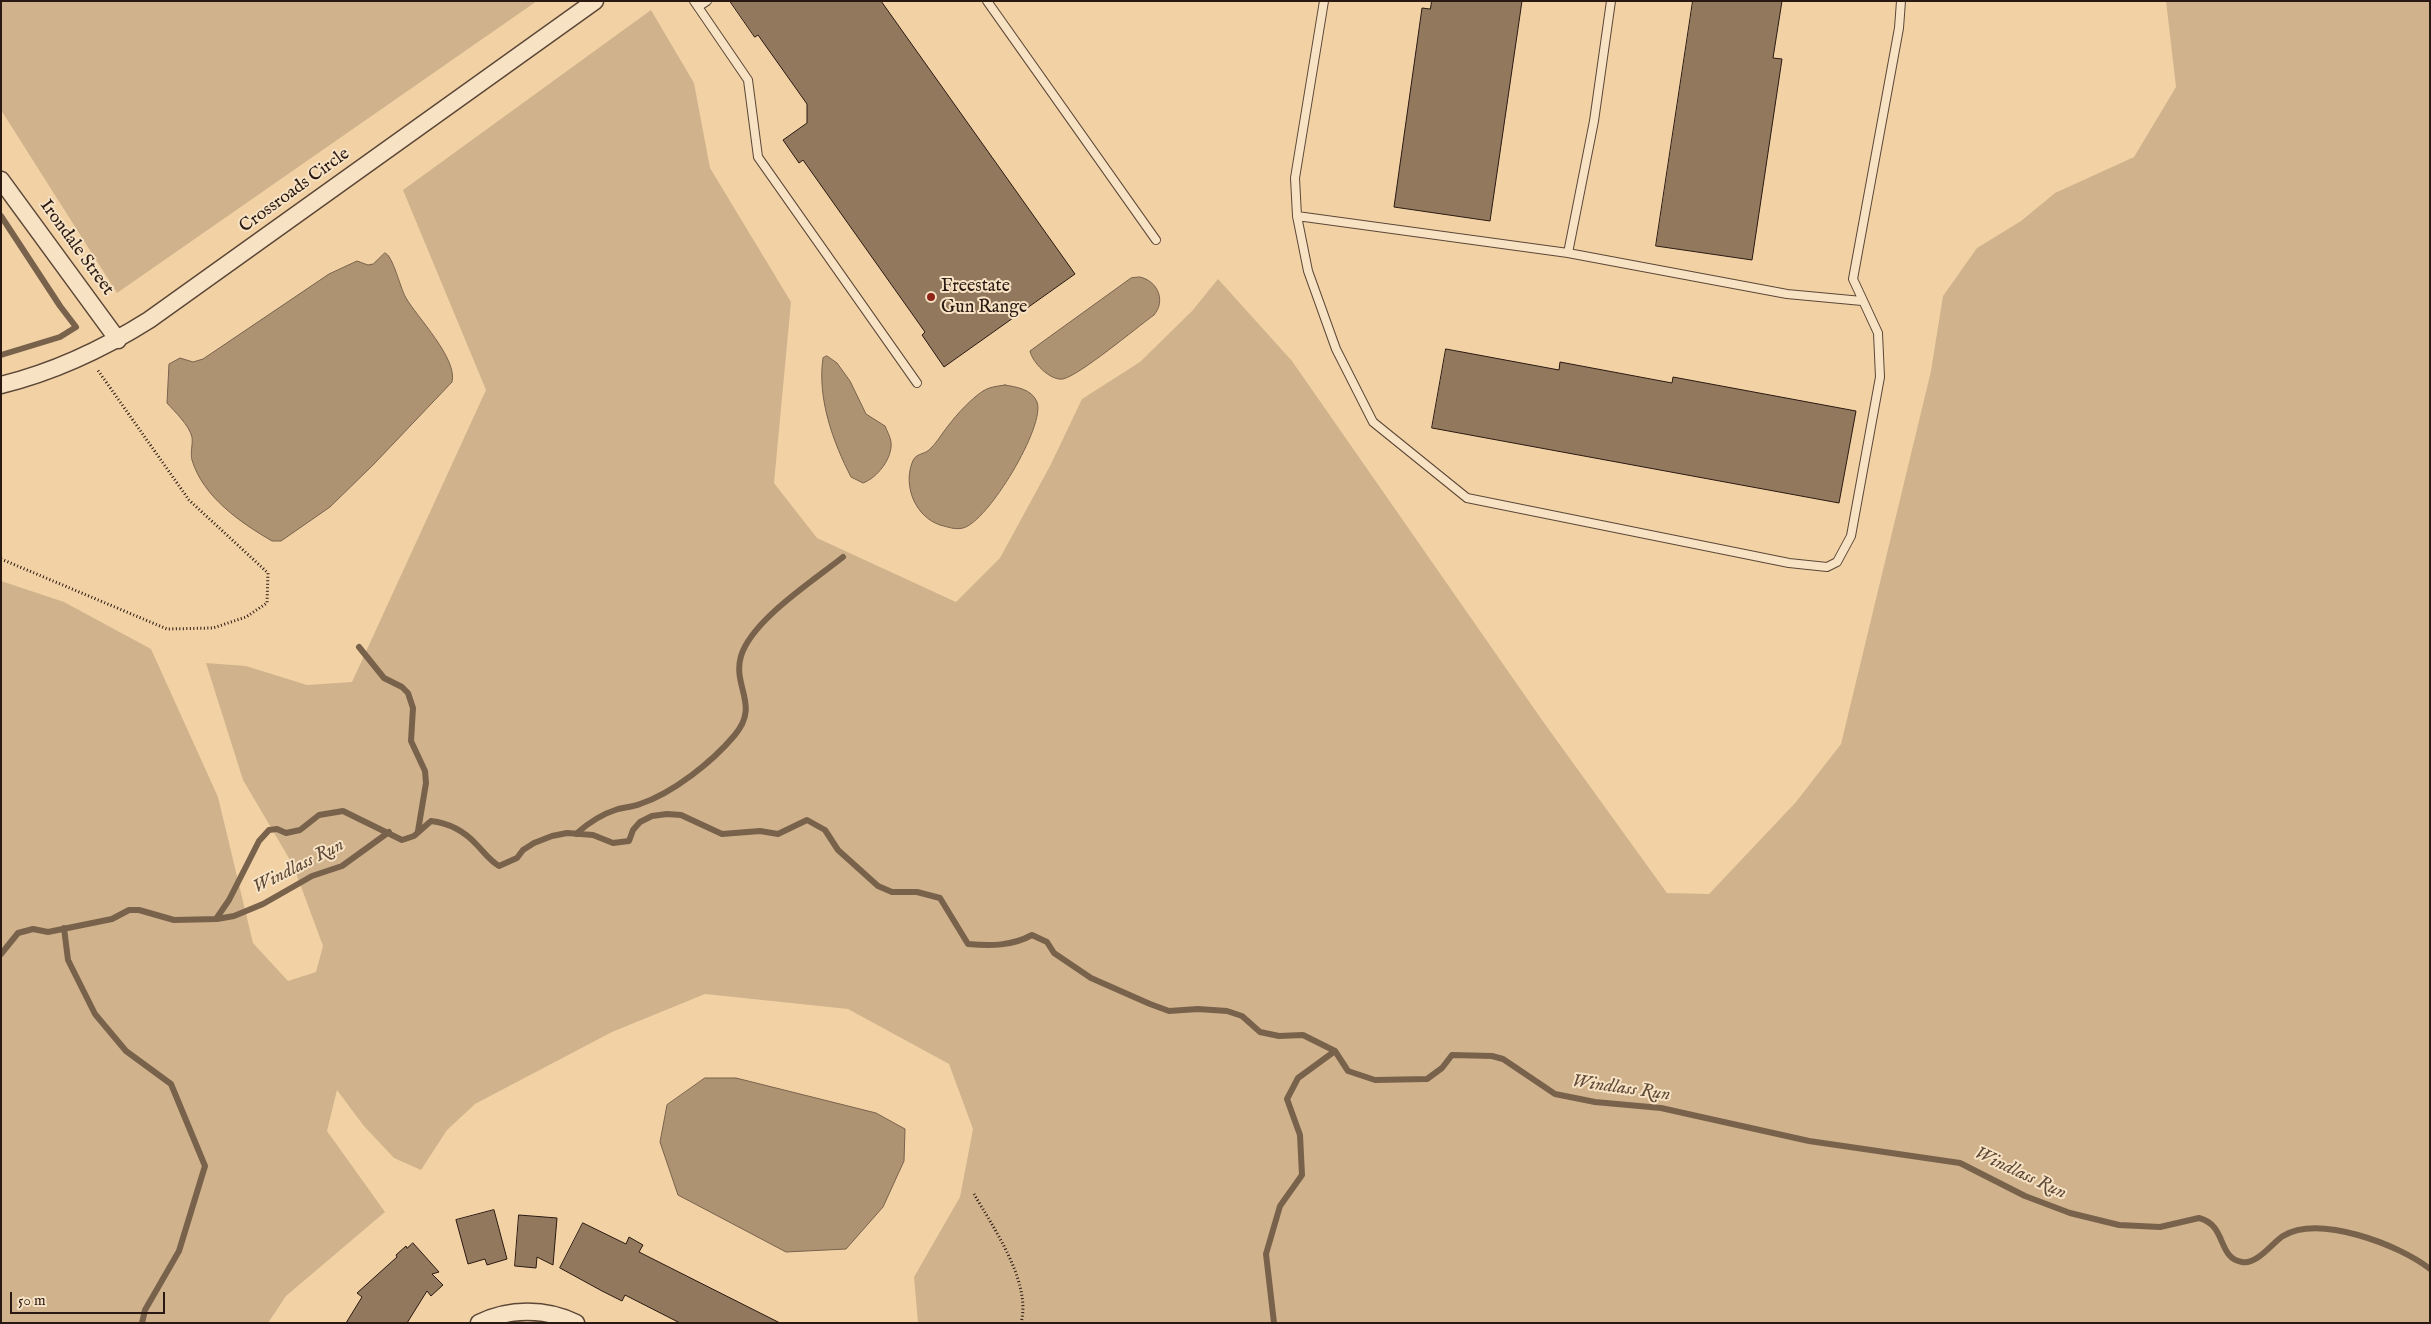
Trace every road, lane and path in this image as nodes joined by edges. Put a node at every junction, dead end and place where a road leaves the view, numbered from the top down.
1 (595, 1) edge
2 (706, 1) edge
3 (987, 1) edge
4 (1324, 1) edge
5 (1611, 1) edge
6 (1901, 1) edge
7 (696, 4) edge
8 (1, 180) edge
9 (1296, 216) junction
10 (1156, 240) dead end
11 (1568, 254) junction
12 (1862, 301) junction
13 (118, 340) junction
14 (86, 354) junction
15 (917, 383) dead end
16 (1, 384) edge
17 (1, 559) edge
18 (974, 1194) dead end
19 (480, 1323) edge
20 (576, 1323) edge
21 (1021, 1323) edge

1 - 13 street, Crossroads Circle
2 - 7 lane
3 - 10 lane
4 - 9 lane
5 - 11 lane
6 - 12 lane
7 - 15 lane
8 - 13 street, Irondale Street
9 - 11 lane
9 - 12 lane
11 - 12 lane
13 - 14 street, Crossroads Circle
14 - 16 street, Crossroads Circle
14 - 17 path
18 - 21 path
19 - 20 street

